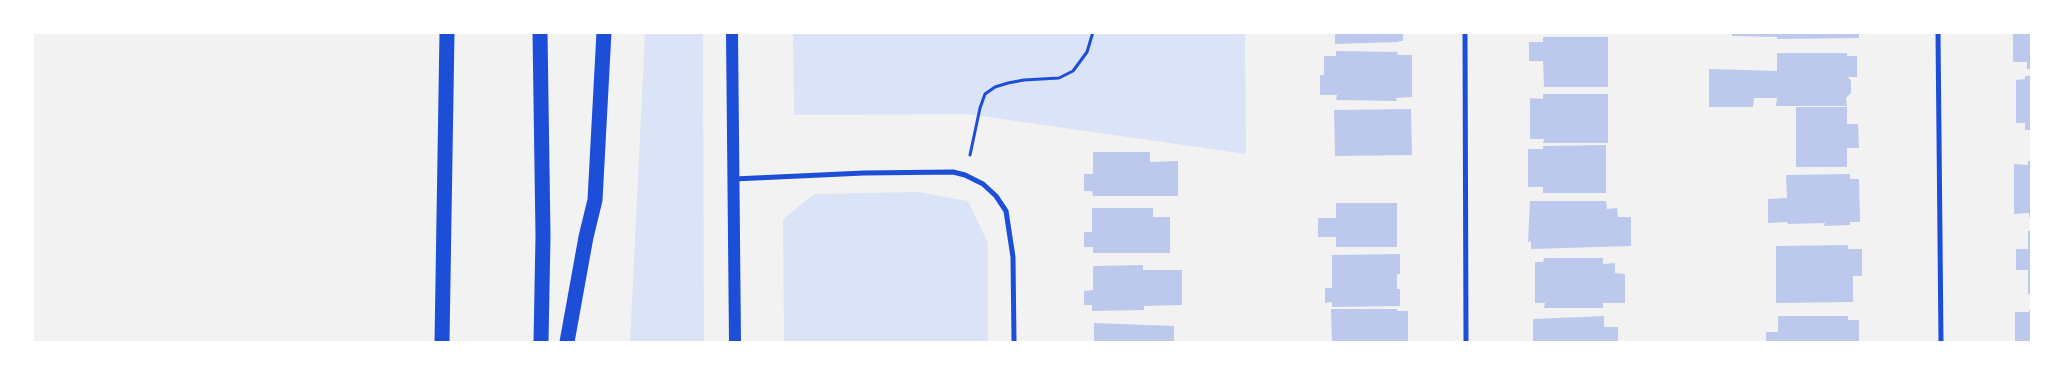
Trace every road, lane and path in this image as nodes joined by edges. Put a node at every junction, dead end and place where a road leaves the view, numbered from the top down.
1 (447, 32) edge
2 (540, 32) edge
3 (604, 32) edge
4 (732, 32) edge
5 (1093, 32) edge
6 (1466, 32) edge
7 (1938, 32) edge
8 (965, 175) junction
9 (734, 180) junction
10 (442, 342) edge
11 (541, 342) edge
12 (567, 342) edge
13 (735, 342) edge
14 (1014, 342) edge
15 (1466, 342) edge
16 (1941, 342) edge

1 - 10 highway
2 - 11 highway
3 - 12 highway
4 - 9 main road
5 - 8 path
6 - 15 street
7 - 16 street
8 - 9 street
8 - 14 street
9 - 13 main road

